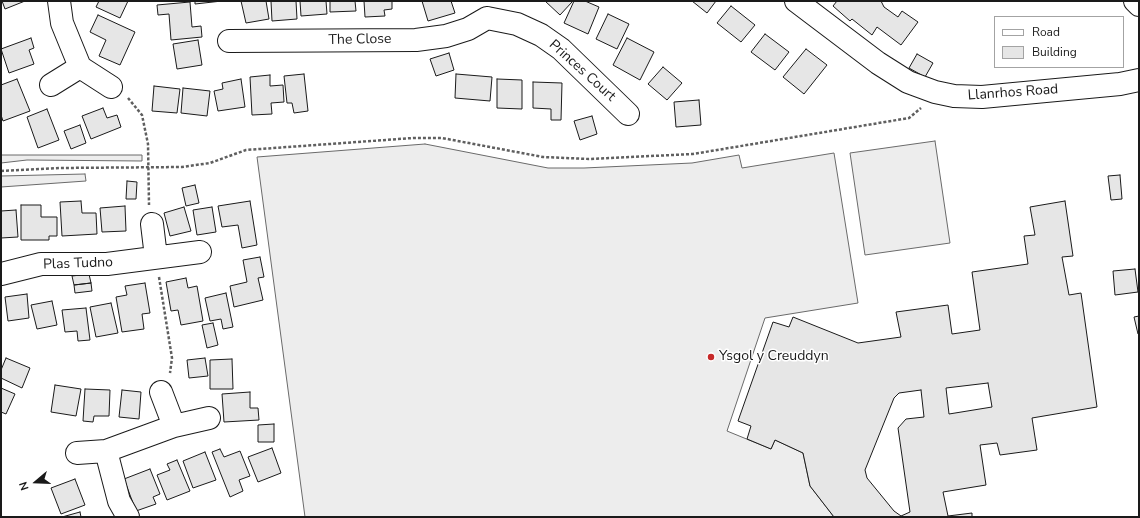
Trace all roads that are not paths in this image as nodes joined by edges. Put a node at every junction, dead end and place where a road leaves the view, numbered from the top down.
1 (59, 1) edge
2 (796, 1) edge
3 (1135, 1) edge
4 (1139, 5) edge
5 (488, 10) edge
6 (229, 41) dead end
7 (80, 67) junction
8 (1139, 80) edge
9 (51, 85) dead end
10 (111, 87) road end
11 (628, 114) dead end
12 (152, 224) road end
13 (200, 252) dead end
14 (156, 257) junction
15 (1, 274) edge
16 (161, 392) road end
17 (209, 418) dead end
18 (174, 426) junction
19 (106, 452) junction
20 (77, 453) dead end
21 (128, 517) edge

1 - 7 street
2 - 8 street, Llanrhos Road
3 - 4 street
5 - 6 street, The Close
5 - 11 street, Princes Court
7 - 9 street
7 - 10 street
12 - 14 street
13 - 14 street, Plas Tudno
14 - 15 street, Plas Tudno
16 - 18 street
17 - 18 street
18 - 19 street
19 - 20 street
19 - 21 street

